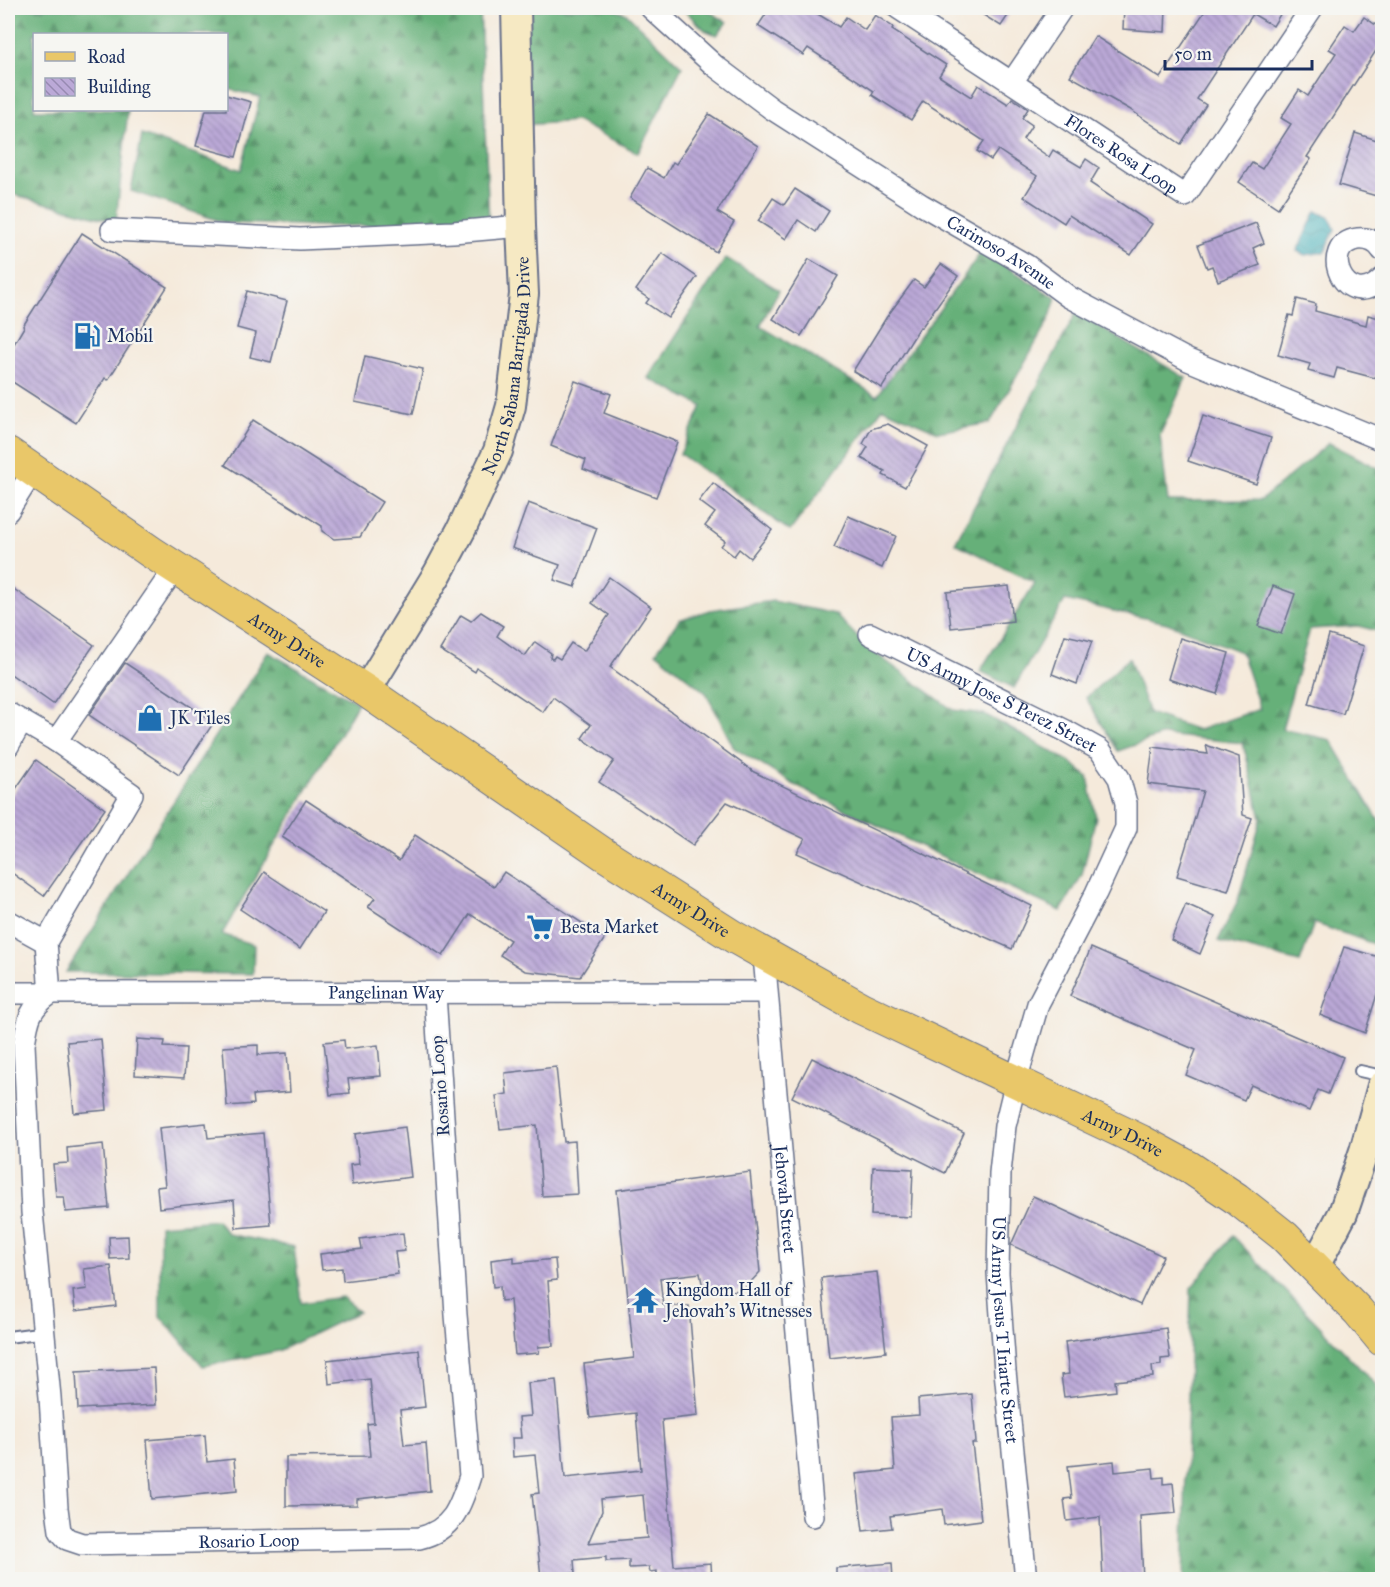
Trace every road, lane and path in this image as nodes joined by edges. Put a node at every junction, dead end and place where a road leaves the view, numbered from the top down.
1 (516, 8) edge
2 (651, 8) edge
3 (898, 8) edge
4 (1062, 8) edge
5 (1312, 8) edge
6 (1012, 82) junction
7 (521, 226) junction
8 (112, 230) dead end
9 (1383, 250) edge
10 (1383, 279) edge
11 (1383, 440) edge
12 (8, 453) edge
13 (33, 471) junction
14 (8, 511) edge
15 (175, 568) junction
16 (870, 634) dead end
17 (366, 691) junction
18 (15, 717) edge
19 (57, 741) junction
20 (8, 746) edge
21 (8, 921) edge
22 (46, 942) junction
23 (764, 956) junction
24 (766, 992) junction
25 (8, 993) edge
26 (50, 994) junction
27 (435, 994) junction
28 (1383, 1076) edge
29 (1371, 1079) edge
30 (1016, 1081) junction
31 (1315, 1266) junction
32 (45, 1332) junction
33 (8, 1337) edge
34 (1383, 1340) edge
35 (813, 1515) dead end
36 (1026, 1580) edge

1 - 7 main road, North Sabana Barrigada Drive
2 - 11 street, Carinoso Avenue
3 - 6 street, Flores Rosa Loop
4 - 6 street
5 - 6 street, Flores Rosa Loop
7 - 8 street
7 - 17 main road, North Sabana Barrigada Drive
9 - 10 street
12 - 13 main road, Army Drive
13 - 14 street
13 - 15 main road, Army Drive
15 - 17 main road, Army Drive
15 - 19 street
16 - 30 street, US Army Jose S Perez Street
17 - 23 main road, Army Drive
18 - 19 street
18 - 20 street
19 - 22 street
21 - 22 street
22 - 26 street
23 - 24 street, Jehovah Street
23 - 30 main road, Army Drive
24 - 27 street, Pangelinan Way
24 - 35 street, Jehovah Street
25 - 26 street, Pangelinan Way
26 - 27 street, Pangelinan Way
26 - 32 street, Rosario Loop
27 - 32 street, Rosario Loop
28 - 29 lane
29 - 31 main road
30 - 31 main road, Army Drive
30 - 36 street, US Army Jesus T Iriarte Street
31 - 34 main road, Army Drive
32 - 33 lane

